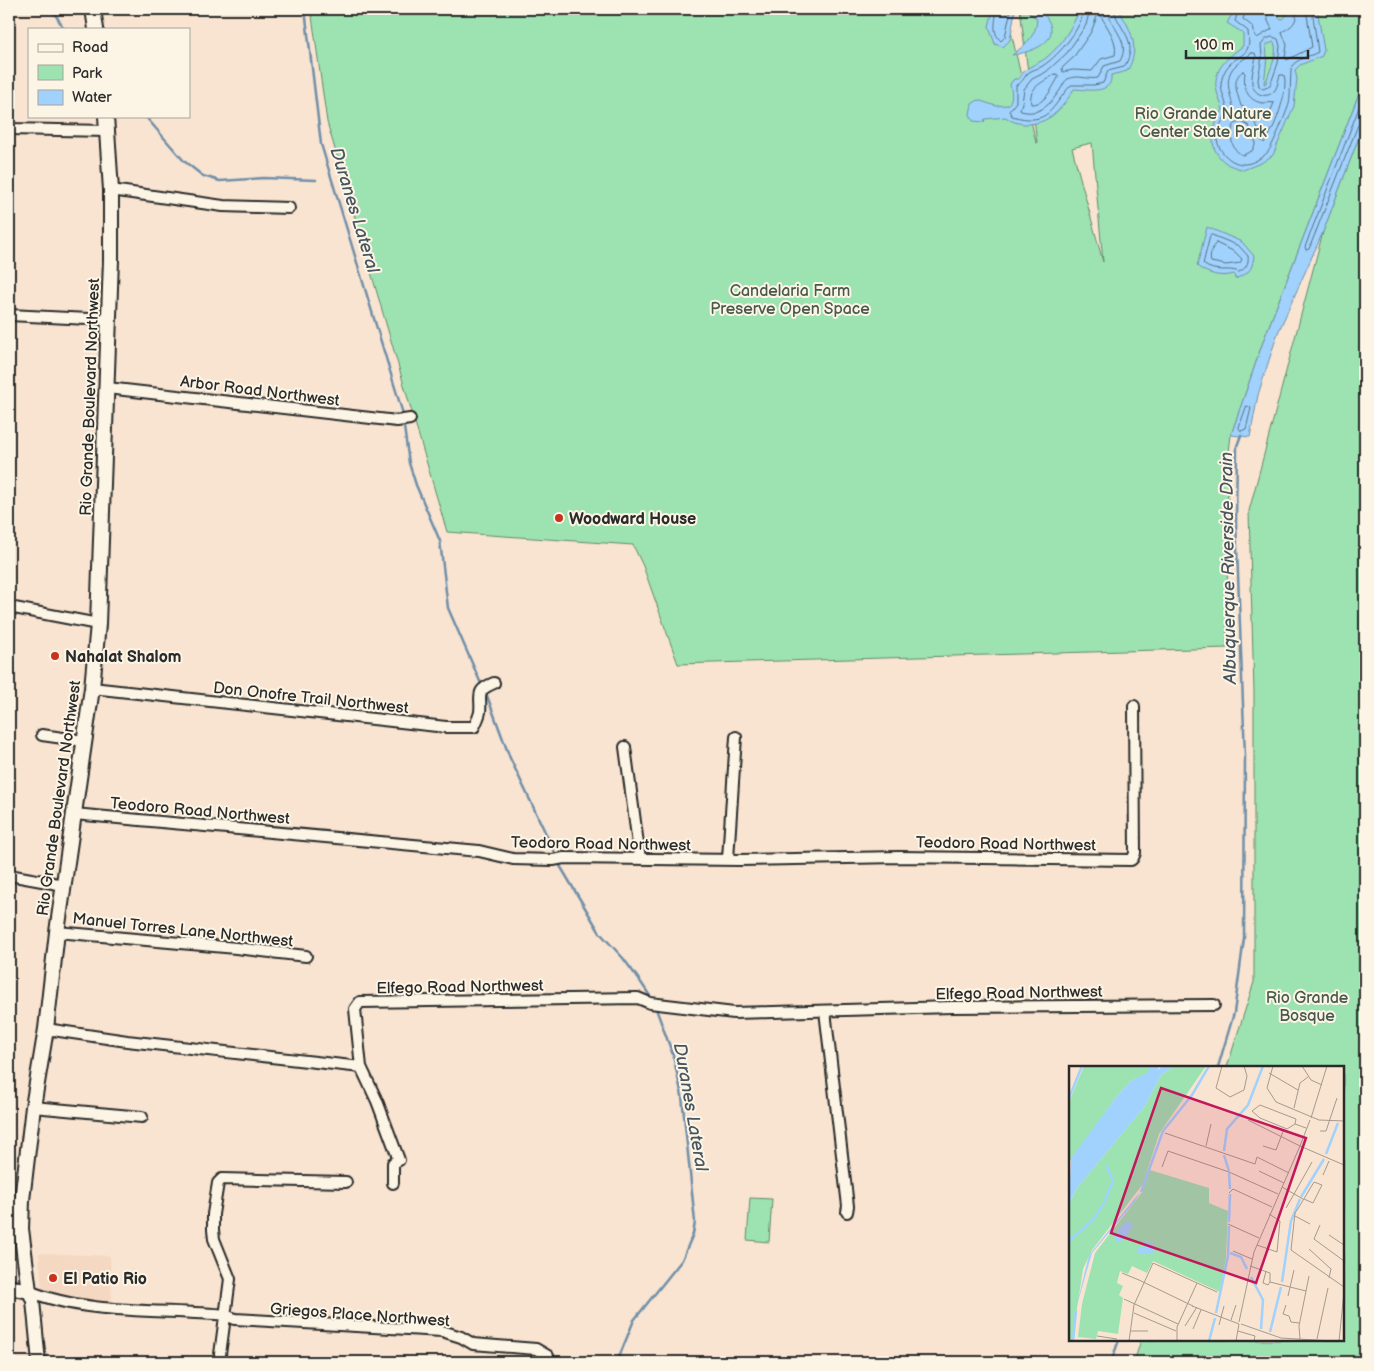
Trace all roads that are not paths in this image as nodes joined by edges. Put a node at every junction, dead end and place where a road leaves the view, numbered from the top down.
1 (93, 9) edge
2 (96, 28) edge
3 (106, 118) edge
4 (9, 129) edge
5 (107, 131) junction
6 (111, 190) junction
7 (289, 208) dead end
8 (9, 315) edge
9 (109, 320) junction
10 (107, 388) junction
11 (410, 419) dead end
12 (9, 607) edge
13 (98, 624) junction
14 (487, 687) dead end
15 (92, 688) junction
16 (1134, 706) dead end
17 (42, 735) dead end
18 (736, 737) dead end
19 (84, 741) junction
20 (625, 747) dead end
21 (74, 814) junction
22 (640, 858) junction
23 (728, 860) junction
24 (9, 875) edge
25 (64, 885) junction
26 (57, 932) junction
27 (306, 956) dead end
28 (1214, 1005) dead end
29 (825, 1011) junction
30 (46, 1029) junction
31 (361, 1067) junction
32 (33, 1106) junction
33 (142, 1117) dead end
34 (346, 1182) dead end
35 (393, 1183) dead end
36 (847, 1212) dead end
37 (9, 1287) edge
38 (29, 1291) junction
39 (226, 1315) junction
40 (548, 1356) dead end
41 (39, 1362) edge
42 (219, 1362) edge

1 - 2 main road
3 - 5 main road, Rio Grande Boulevard Northwest
4 - 5 street
5 - 6 main road, Rio Grande Boulevard Northwest
6 - 7 street
6 - 9 main road, Rio Grande Boulevard Northwest
8 - 9 street
9 - 10 main road, Rio Grande Boulevard Northwest
10 - 11 street, Arbor Road Northwest
10 - 13 main road, Rio Grande Boulevard Northwest
12 - 13 street
13 - 15 main road, Rio Grande Boulevard Northwest
14 - 15 street, Don Onofre Trail Northwest
15 - 19 main road, Rio Grande Boulevard Northwest
16 - 23 street, Teodoro Road Northwest
17 - 19 street
18 - 23 street
19 - 21 main road, Rio Grande Boulevard Northwest
20 - 22 street
21 - 22 street, Teodoro Road Northwest
21 - 25 main road, Rio Grande Boulevard Northwest
22 - 23 street, Teodoro Road Northwest
24 - 25 street
25 - 26 main road, Rio Grande Boulevard Northwest
26 - 27 street, Manuel Torres Lane Northwest
26 - 30 main road, Rio Grande Boulevard Northwest
28 - 29 street, Elfego Road Northwest
29 - 31 street, Elfego Road Northwest
29 - 36 street
30 - 31 street
30 - 32 main road, Rio Grande Boulevard Northwest
31 - 35 street
32 - 33 street
32 - 38 main road, Rio Grande Boulevard Northwest
34 - 39 street
37 - 38 main road
38 - 39 street, Griegos Place Northwest
38 - 41 street, Rio Grande Boulevard Northwest
39 - 40 street, Griegos Place Northwest
39 - 42 street

